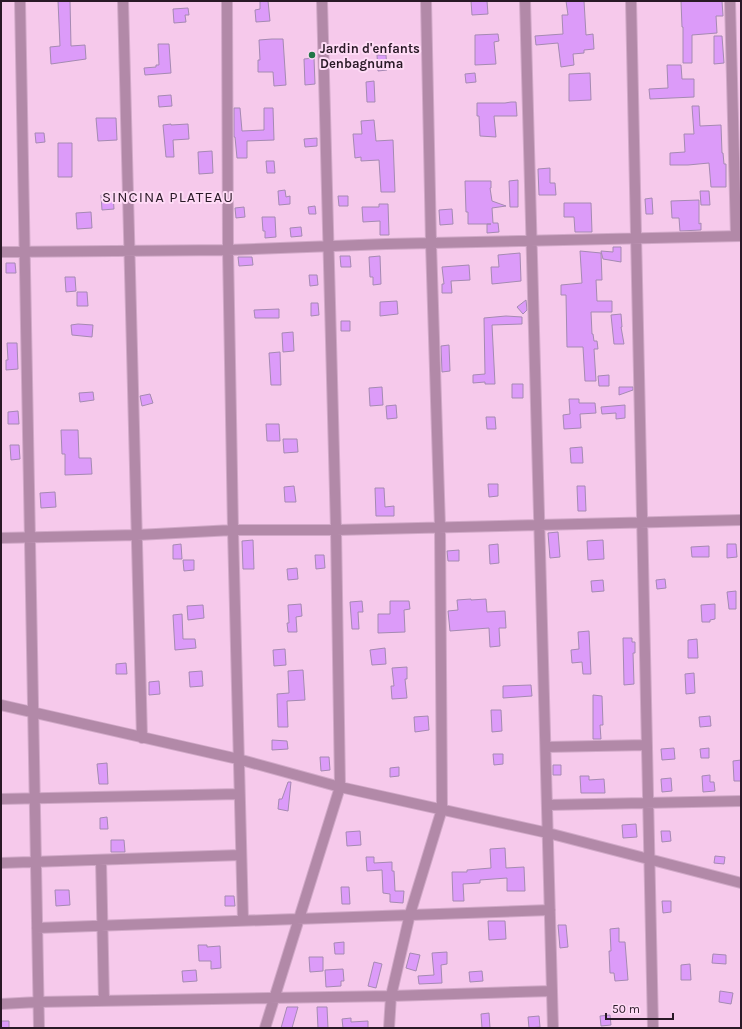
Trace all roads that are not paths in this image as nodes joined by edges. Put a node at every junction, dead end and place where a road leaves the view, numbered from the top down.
1 (20, 1) edge
2 (123, 1) edge
3 (226, 1) edge
4 (322, 1) edge
5 (426, 1) edge
6 (525, 1) edge
7 (632, 1) edge
8 (730, 1) edge
9 (737, 142) edge
10 (738, 236) edge
11 (636, 238) junction
12 (532, 241) junction
13 (431, 243) junction
14 (328, 246) junction
15 (130, 250) junction
16 (228, 250) junction
17 (25, 251) junction
18 (1, 252) edge
19 (741, 520) edge
20 (642, 522) junction
21 (540, 525) junction
22 (440, 528) junction
23 (233, 530) junction
24 (336, 530) junction
25 (137, 535) junction
26 (30, 537) junction
27 (1, 538) edge
28 (1, 705) edge
29 (33, 713) junction
30 (142, 738) junction
31 (647, 745) junction
32 (546, 747) junction
33 (238, 759) junction
34 (340, 787) junction
35 (240, 794) junction
36 (1, 799) edge
37 (35, 799) junction
38 (741, 801) edge
39 (648, 803) junction
40 (547, 805) junction
41 (442, 809) junction
42 (548, 834) junction
43 (241, 855) junction
44 (101, 860) junction
45 (650, 860) junction
46 (36, 862) junction
47 (1, 863) edge
48 (741, 883) edge
49 (550, 910) junction
50 (410, 914) junction
51 (299, 918) junction
52 (243, 920) junction
53 (102, 925) junction
54 (37, 928) junction
55 (552, 991) junction
56 (391, 996) junction
57 (274, 999) junction
58 (104, 1001) junction
59 (38, 1002) junction
60 (1, 1004) edge
61 (39, 1028) edge
62 (265, 1028) edge
63 (389, 1028) edge
64 (553, 1028) edge
65 (653, 1028) edge

1 - 17 street
2 - 15 street
3 - 16 street
4 - 14 street
5 - 13 street
6 - 12 street
7 - 11 street
8 - 9 street
9 - 10 street
10 - 11 street
11 - 12 street
11 - 20 street
12 - 13 street
12 - 21 street
13 - 14 street
13 - 22 street
14 - 16 street
14 - 24 street
15 - 16 street
15 - 17 street
15 - 25 street
16 - 23 street
17 - 18 street
17 - 26 street
19 - 20 street
20 - 21 street
20 - 31 street
21 - 22 street
21 - 32 street
22 - 24 street
22 - 41 street
23 - 24 street
23 - 25 street
23 - 33 street
24 - 34 street
25 - 26 street
25 - 30 street
26 - 27 street
26 - 29 street
28 - 29 street
29 - 30 street
29 - 37 street
30 - 33 street
31 - 32 street
31 - 39 street
32 - 40 street
33 - 34 street
33 - 35 street
34 - 41 street
34 - 51 street
35 - 37 street
35 - 43 street
36 - 37 street
37 - 46 street
38 - 39 street
39 - 40 street
39 - 45 street
40 - 42 street
41 - 42 street
41 - 50 street
42 - 45 street
42 - 49 street
43 - 44 street
43 - 52 street
44 - 46 street
44 - 53 street
45 - 48 street
45 - 65 street
46 - 47 street
46 - 54 street
49 - 50 street
49 - 55 street
50 - 51 street
50 - 56 street
51 - 52 street
51 - 57 street
52 - 53 street
53 - 54 street
53 - 58 street
54 - 59 street
55 - 56 street
55 - 64 street
56 - 57 street
56 - 63 street
57 - 58 street
57 - 62 street
58 - 59 street
59 - 60 street
59 - 61 street

